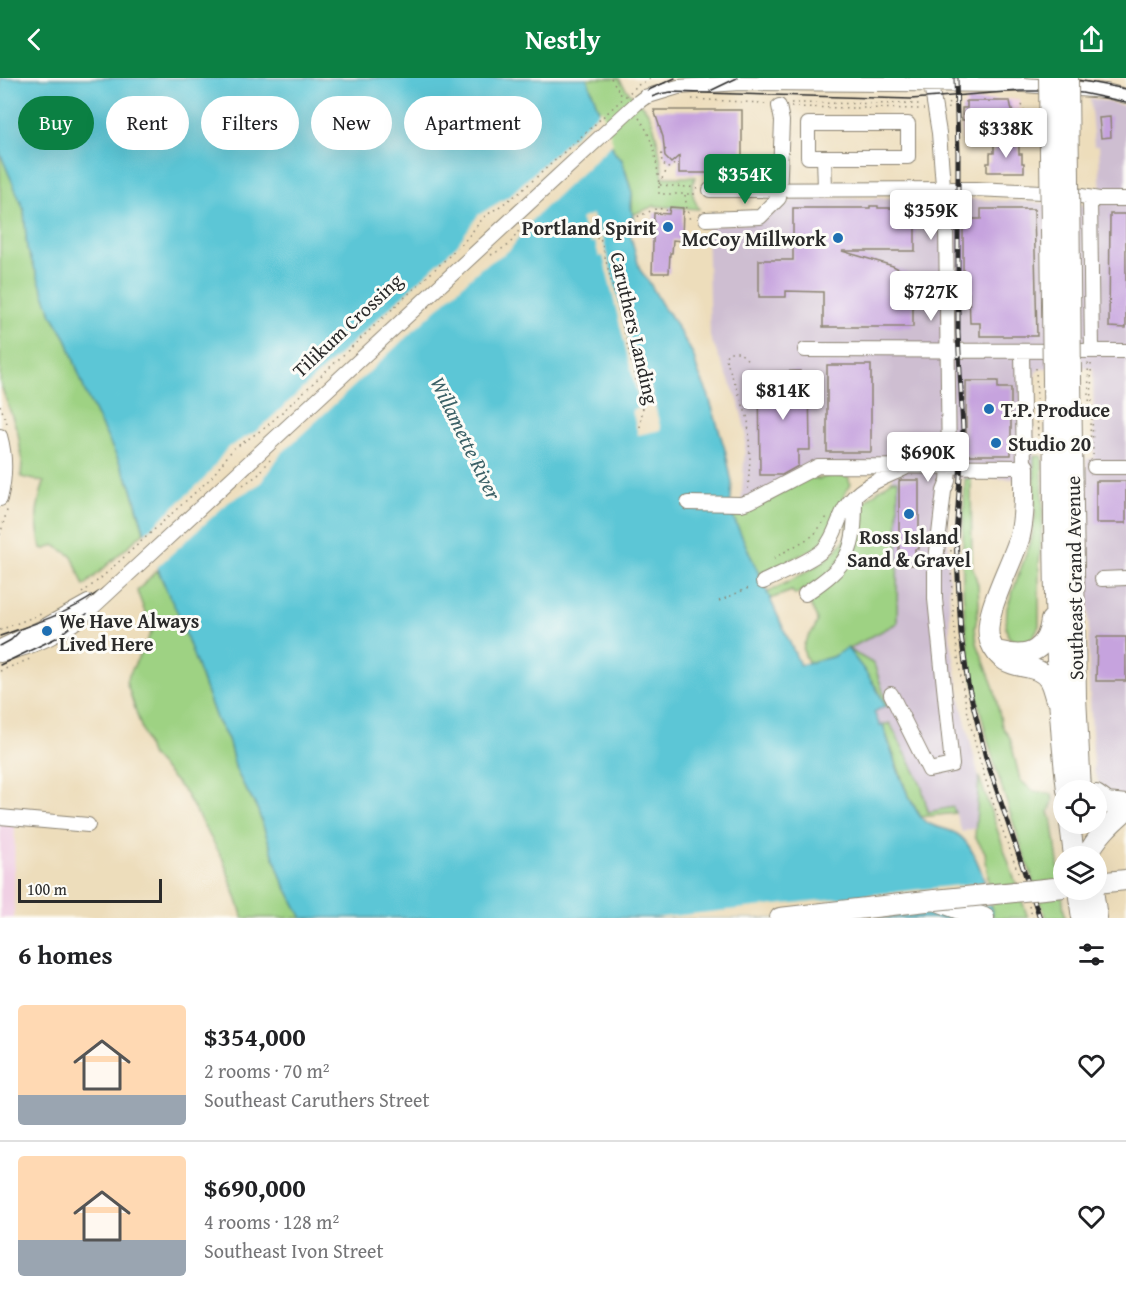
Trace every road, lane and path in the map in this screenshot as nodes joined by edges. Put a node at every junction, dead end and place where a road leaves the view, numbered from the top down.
1 (616, 78) edge
2 (652, 78) edge
3 (692, 78) edge
4 (723, 78) edge
5 (1049, 78) edge
6 (612, 79) edge
7 (930, 82) edge
8 (740, 83) junction
9 (1075, 84) edge
10 (642, 92) junction
11 (1126, 96) edge
12 (690, 99) dead end
13 (966, 101) dead end
14 (627, 102) dead end
15 (797, 102) dead end
16 (1126, 102) edge
17 (951, 104) dead end
18 (1021, 105) dead end
19 (778, 106) junction
20 (966, 106) dead end
21 (936, 107) junction
22 (634, 111) dead end
23 (970, 120) dead end
24 (1029, 120) dead end
25 (976, 128) dead end
26 (666, 149) dead end
27 (822, 157) junction
28 (679, 165) dead end
29 (668, 168) junction
30 (659, 185) junction
31 (822, 188) junction
32 (780, 189) junction
33 (943, 189) junction
34 (710, 190) junction
35 (684, 194) junction
36 (1090, 198) junction
37 (1126, 199) edge
38 (687, 210) junction
39 (669, 211) dead end
40 (683, 212) dead end
41 (706, 219) dead end
42 (690, 220) dead end
43 (805, 350) dead end
44 (947, 351) junction
45 (1022, 351) junction
46 (1126, 351) edge
47 (1090, 359) junction
48 (750, 362) dead end
49 (1036, 368) dead end
50 (1062, 380) junction
51 (640, 427) dead end
52 (0, 436) edge
53 (1087, 451) junction
54 (2, 461) edge
55 (1094, 466) dead end
56 (907, 467) junction
57 (949, 467) junction
58 (1024, 467) junction
59 (1126, 467) edge
60 (855, 497) junction
61 (0, 499) edge
62 (751, 501) junction
63 (688, 503) dead end
64 (829, 514) dead end
65 (951, 532) dead end
66 (774, 558) dead end
67 (1126, 578) edge
68 (1102, 579) dead end
69 (763, 582) joint
70 (1055, 588) junction
71 (804, 594) dead end
72 (87, 601) junction
73 (719, 601) dead end
74 (42, 613) dead end
75 (1, 628) edge
76 (992, 646) junction
77 (0, 647) edge
78 (0, 655) edge
79 (4, 670) dead end
80 (0, 672) edge
81 (891, 694) dead end
82 (1059, 707) junction
83 (1066, 780) edge
84 (1081, 780) edge
85 (1107, 802) edge
86 (1126, 805) edge
87 (1126, 810) edge
88 (0, 817) edge
89 (88, 825) dead end
90 (1092, 846) edge
91 (1019, 878) dead end
92 (1123, 880) edge
93 (1107, 882) edge
94 (1053, 887) edge
95 (935, 900) junction
96 (1079, 900) edge
97 (1094, 900) edge
98 (1029, 907) dead end
99 (780, 918) edge
100 (984, 918) edge
101 (1033, 918) edge
102 (1082, 918) edge
103 (1097, 918) edge

1 - 6 path
2 - 10 path
3 - 10 street
4 - 8 street
5 - 50 highway, bridge
6 - 14 path
7 - 8 street
7 - 9 street
7 - 21 street
8 - 10 street
9 - 11 street
9 - 16 street
9 - 50 highway, Southeast Grand Avenue, bridge
10 - 72 street, Tilikum Crossing, bridge
10 - 72 path, Tilikum Crossing, bridge
12 - 19 path
13 - 20 path
15 - 21 path
17 - 21 path
18 - 24 path
19 - 21 path
19 - 32 street
21 - 33 street
22 - 30 path
23 - 25 path
26 - 29 path
27 - 27 street
27 - 31 street
28 - 29 path
29 - 30 path
30 - 34 path
30 - 35 path
31 - 32 street
31 - 33 street
32 - 34 street
32 - 41 street
33 - 36 street
33 - 44 street
34 - 35 path
35 - 38 path
36 - 37 street
36 - 47 street
38 - 40 path
38 - 42 path
39 - 51 path, Caruthers Landing
43 - 44 street
44 - 45 street
44 - 57 street
45 - 47 street
45 - 58 street
46 - 47 street
47 - 53 path
47 - 53 path
48 - 62 path
49 - 50 path
50 - 53 path
50 - 70 highway
50 - 84 highway, Southeast Grand Avenue
52 - 54 street
54 - 61 street
55 - 59 street
56 - 57 street
56 - 60 street
56 - 62 street
57 - 58 street
57 - 81 street
58 - 76 highway
60 - 69 street
60 - 71 street
62 - 63 street
64 - 66 path
65 - 91 path
67 - 68 street
69 - 73 path
70 - 76 highway
70 - 82 highway
72 - 77 street
72 - 78 street
74 - 75 path
76 - 82 highway
79 - 80 path
82 - 83 highway
85 - 86 highway
87 - 90 highway
88 - 89 street
92 - 93 highway
94 - 95 highway, bridge
95 - 99 highway
95 - 100 highway
96 - 102 highway
97 - 103 highway
98 - 101 path

